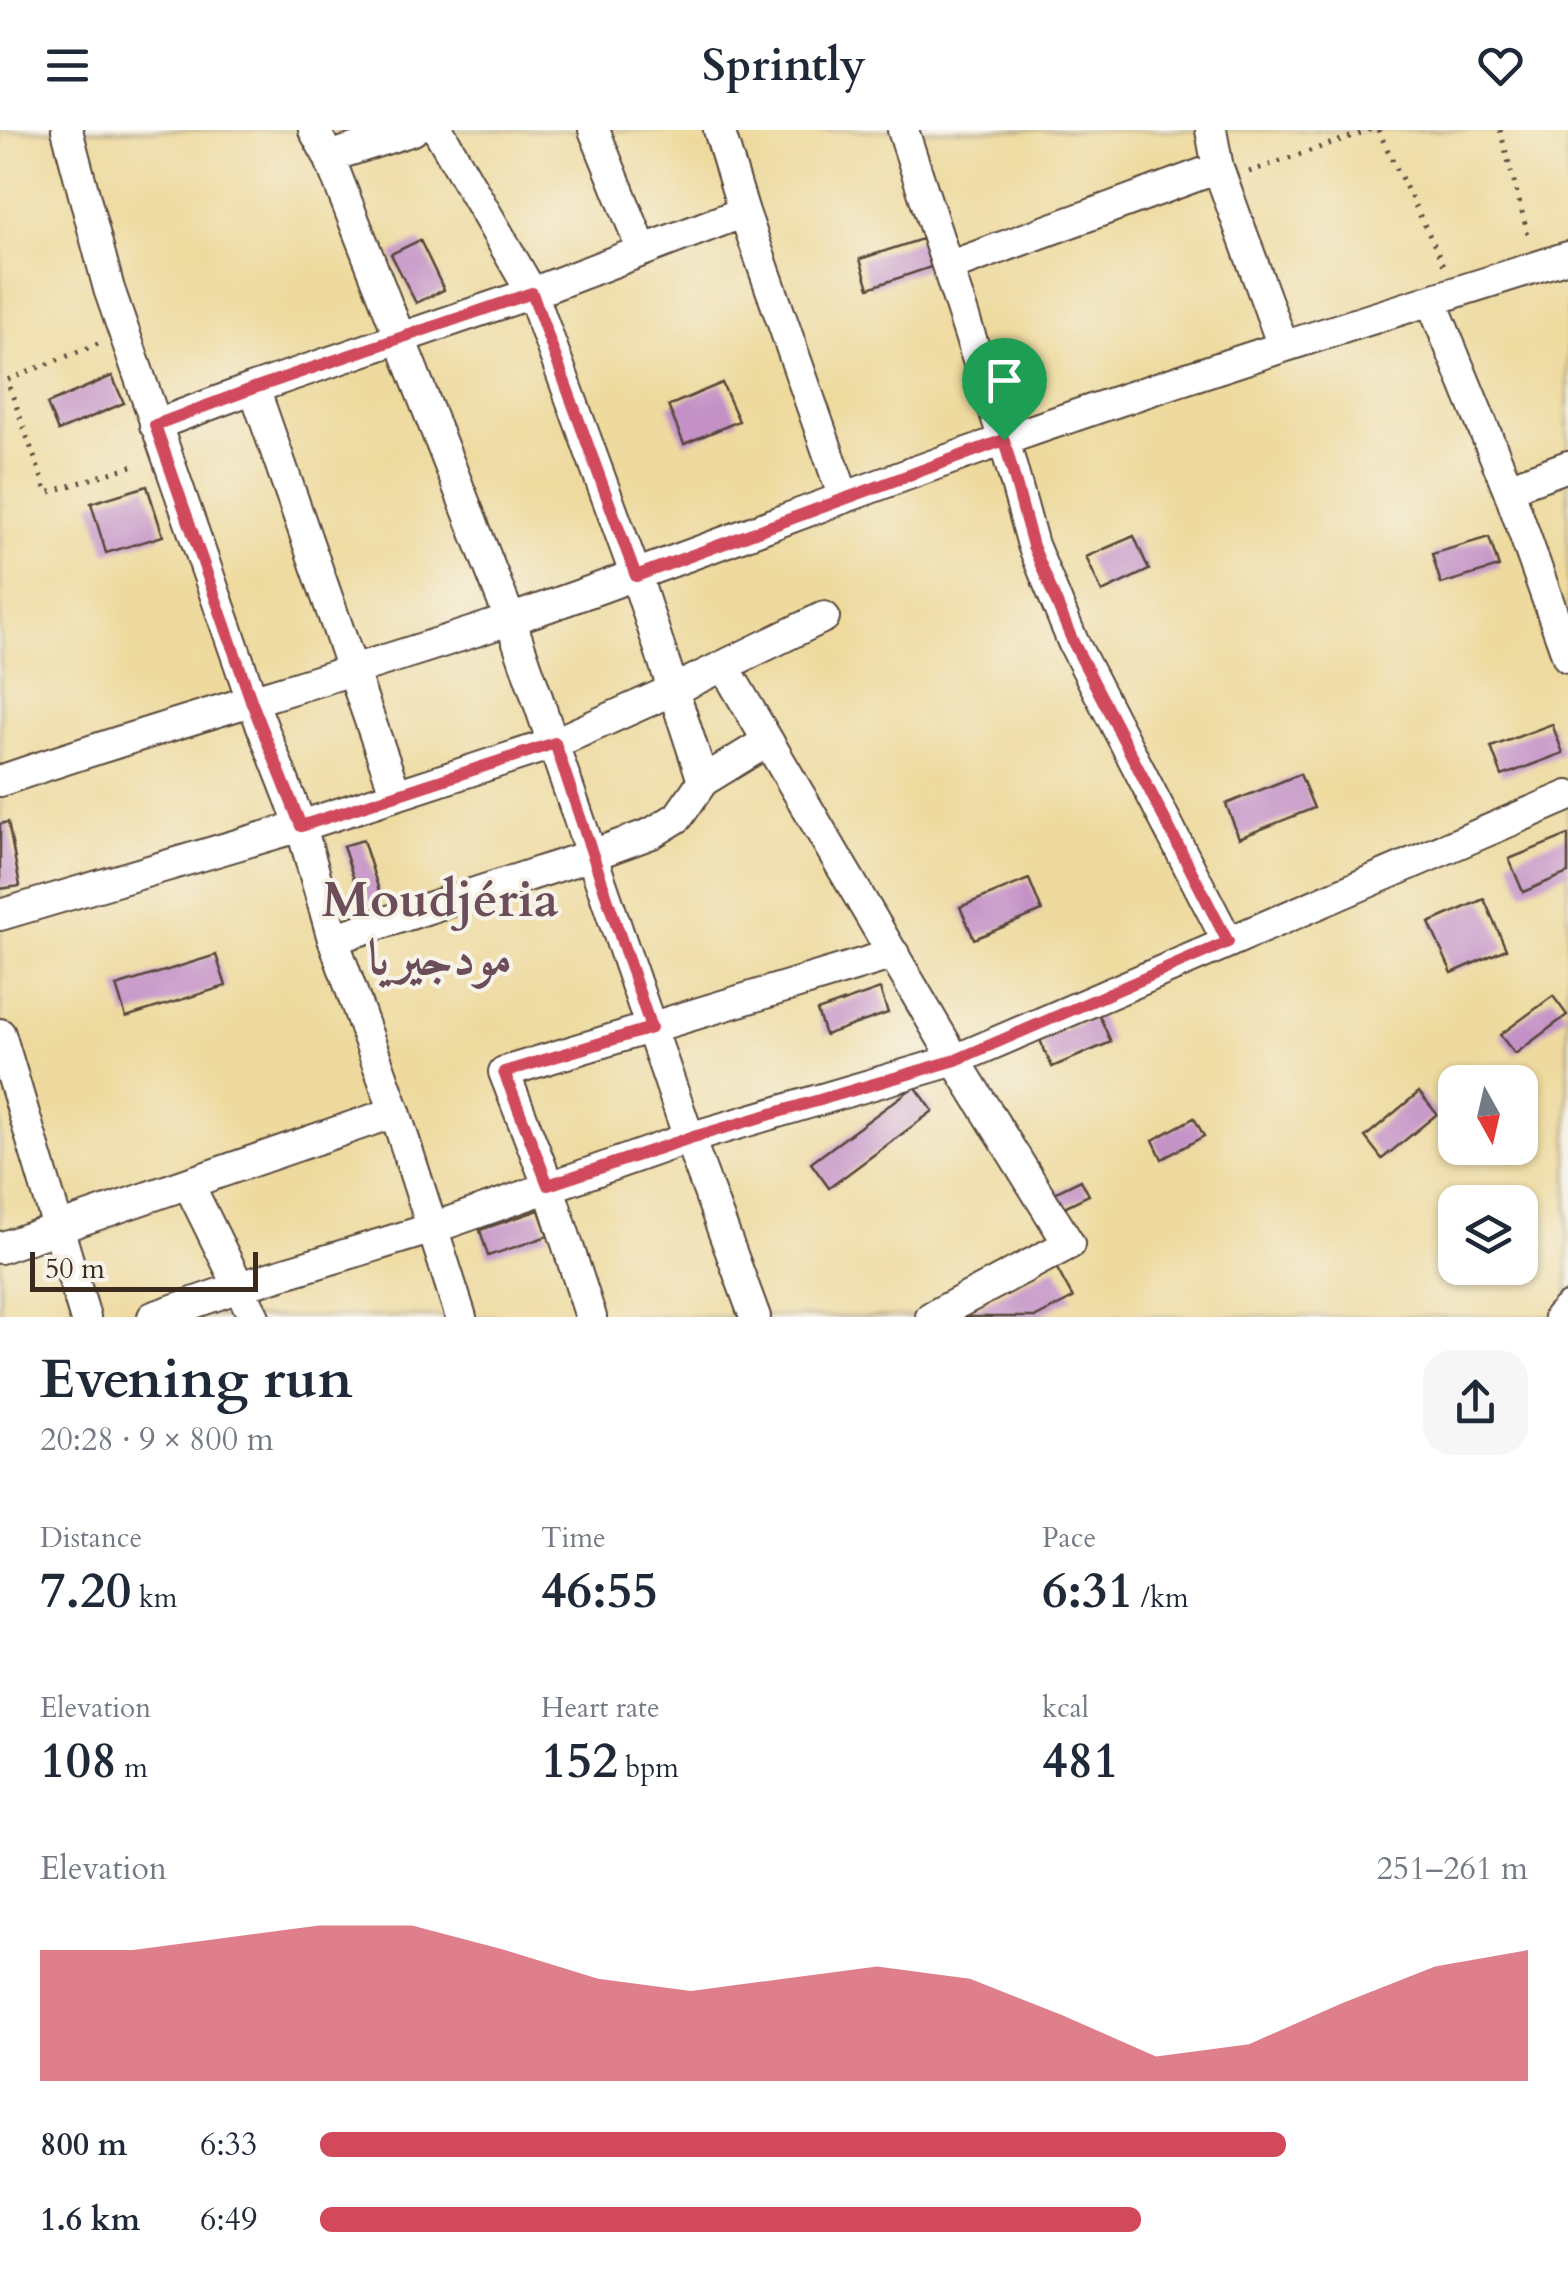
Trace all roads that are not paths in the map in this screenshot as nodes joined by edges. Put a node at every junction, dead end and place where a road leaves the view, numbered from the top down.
1 (67, 130) edge
2 (314, 130) edge
3 (413, 130) edge
4 (438, 130) edge
5 (594, 130) edge
6 (719, 130) edge
7 (902, 130) edge
8 (1211, 130) edge
9 (329, 158) junction
10 (1221, 174) junction
11 (744, 212) junction
12 (642, 249) junction
13 (1568, 257) edge
14 (948, 267) junction
15 (532, 293) junction
16 (1444, 296) junction
17 (401, 338) junction
18 (1283, 346) junction
19 (254, 388) junction
20 (155, 425) junction
21 (1004, 440) junction
22 (1568, 466) edge
23 (1508, 488) junction
24 (844, 498) junction
25 (636, 576) junction
26 (824, 617) dead end
27 (510, 619) junction
28 (1568, 657) edge
29 (724, 666) junction
30 (353, 670) junction
31 (672, 690) junction
32 (252, 703) junction
33 (768, 741) junction
34 (555, 743) junction
35 (0, 781) edge
36 (703, 781) junction
37 (396, 795) junction
38 (1568, 796) edge
39 (301, 826) junction
40 (592, 856) junction
41 (0, 915) edge
42 (332, 939) junction
43 (1228, 942) junction
44 (894, 954) junction
45 (651, 1028) junction
46 (2, 1047) edge
47 (956, 1060) junction
48 (394, 1112) junction
49 (690, 1138) junction
50 (189, 1185) junction
51 (548, 1185) junction
52 (59, 1229) junction
53 (430, 1229) junction
54 (0, 1248) edge
55 (239, 1287) junction
56 (1568, 1308) edge
57 (85, 1317) edge
58 (153, 1317) edge
59 (254, 1317) edge
60 (460, 1317) edge
61 (591, 1317) edge
62 (755, 1317) edge
63 (931, 1317) edge
64 (1558, 1317) edge

1 - 20 street
2 - 9 street
3 - 9 street
4 - 15 street
5 - 12 street
6 - 11 street
7 - 14 street
8 - 10 street
9 - 17 street
10 - 14 street
10 - 18 street
11 - 12 street
11 - 24 street
12 - 15 street
13 - 16 street
14 - 21 street
15 - 17 street
15 - 25 street
16 - 18 street
16 - 23 street
17 - 19 street
17 - 27 street
18 - 21 street
19 - 20 street
19 - 30 street
20 - 32 street
21 - 24 street
21 - 43 street
22 - 23 street
23 - 28 street
24 - 25 street
25 - 27 street
25 - 31 street
26 - 29 street
27 - 30 street
27 - 34 street
29 - 31 street
29 - 33 street
30 - 32 street
30 - 37 street
31 - 34 street
31 - 36 street
32 - 35 street
32 - 39 street
33 - 36 street
33 - 44 street
34 - 37 street
34 - 40 street
36 - 40 street
37 - 39 street
38 - 43 street
39 - 41 street
39 - 42 street
40 - 42 street
40 - 45 street
42 - 48 street
43 - 47 street
44 - 45 street
44 - 47 street
45 - 49 street
45 - 51 street
46 - 52 street
47 - 49 street
47 - 63 street
48 - 50 street
48 - 53 street
49 - 51 street
49 - 62 street
50 - 52 street
50 - 55 street
51 - 53 street
51 - 61 street
52 - 54 street
52 - 57 street
53 - 55 street
53 - 60 street
55 - 58 street
55 - 59 street
56 - 64 street

